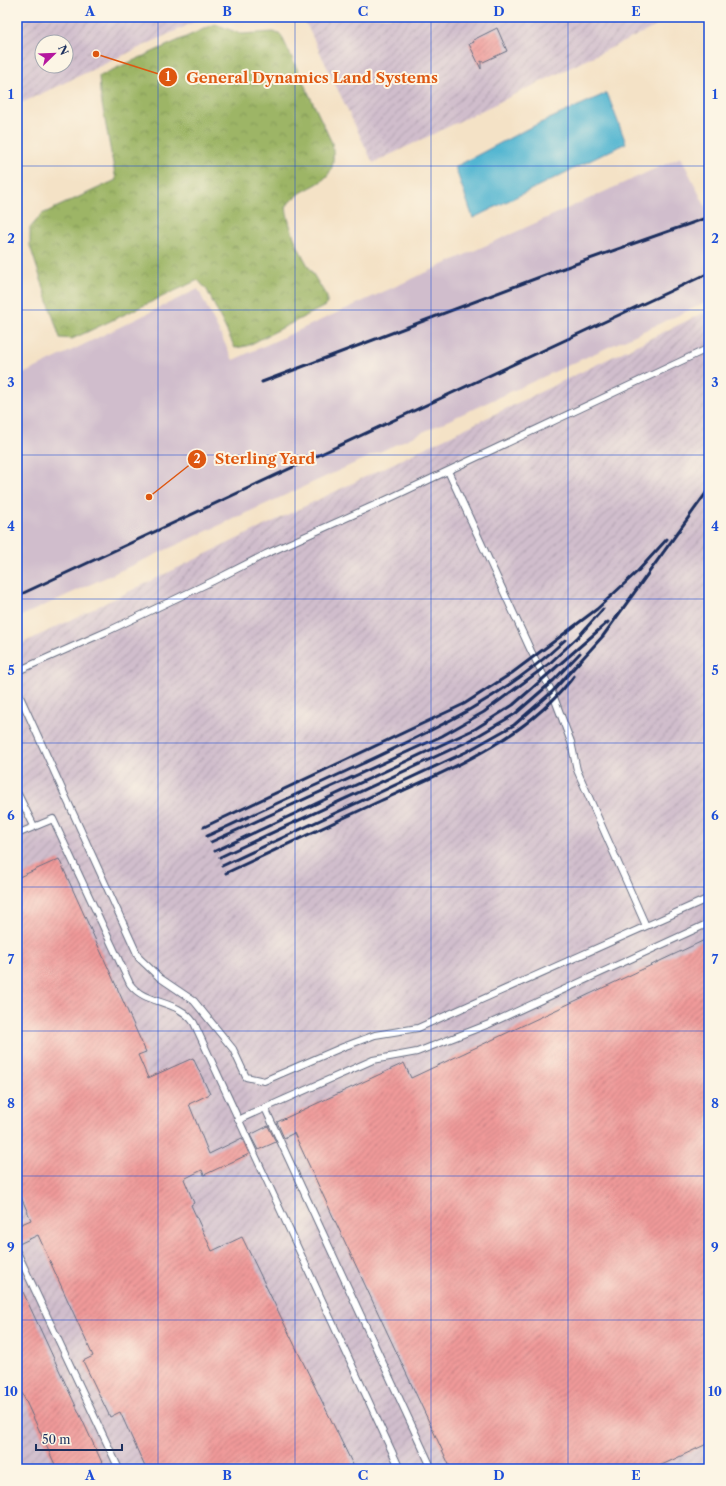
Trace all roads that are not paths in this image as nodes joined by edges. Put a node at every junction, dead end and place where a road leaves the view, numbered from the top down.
1 (709, 348) edge
2 (448, 470) junction
3 (17, 674) edge
4 (17, 690) edge
5 (17, 792) edge
6 (34, 826) junction
7 (17, 834) edge
8 (709, 898) edge
9 (709, 923) edge
10 (646, 926) junction
11 (264, 1108) junction
12 (238, 1120) junction
13 (17, 1252) edge
14 (119, 1469) edge
15 (400, 1469) edge
16 (432, 1469) edge

1 - 2 lane
2 - 3 lane
2 - 10 lane
4 - 10 lane
5 - 6 lane
6 - 7 lane
6 - 12 lane
8 - 10 lane
9 - 11 lane
11 - 12 lane
11 - 16 lane
12 - 15 lane
13 - 14 lane

